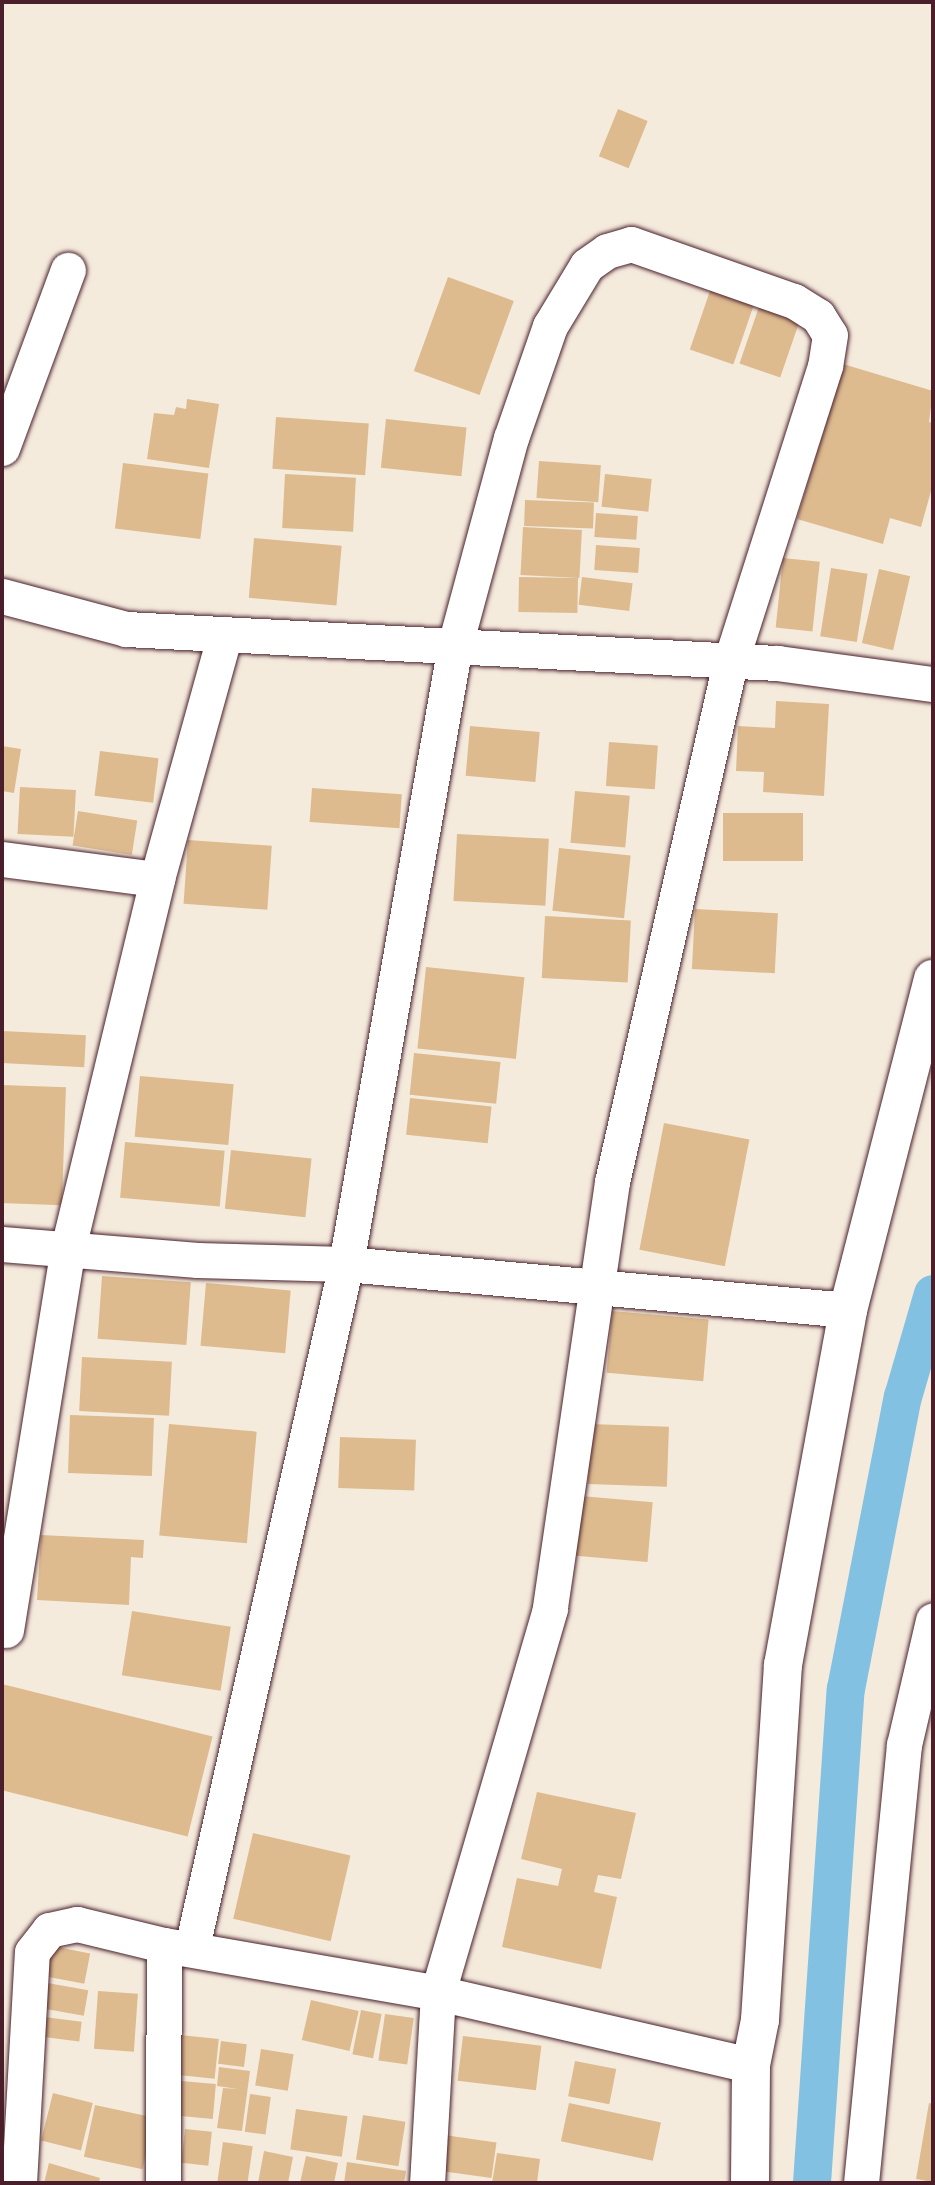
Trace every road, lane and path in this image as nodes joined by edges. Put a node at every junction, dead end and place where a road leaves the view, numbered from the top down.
1 (68, 270) dead end
2 (2, 448) edge
3 (2, 596) edge
4 (225, 634) junction
5 (456, 645) junction
6 (730, 663) junction
7 (933, 684) edge
8 (2, 859) edge
9 (157, 878) junction
10 (933, 979) edge
11 (2, 1244) edge
12 (68, 1248) junction
13 (346, 1264) junction
14 (596, 1286) junction
15 (848, 1310) junction
16 (933, 1620) edge
17 (6, 1630) dead end
18 (178, 1946) junction
19 (438, 1993) junction
20 (751, 2064) junction
21 (19, 2183) edge
22 (163, 2183) edge
23 (427, 2183) edge
24 (750, 2183) edge
25 (861, 2183) edge

1 - 2 street
3 - 4 street
4 - 5 street
4 - 9 street
5 - 6 street
5 - 6 street
5 - 13 street
6 - 7 street
6 - 14 street
8 - 9 street
9 - 12 street
10 - 15 street
11 - 12 street
12 - 13 street
12 - 17 street
13 - 14 street
13 - 18 street
14 - 15 street
14 - 19 street
15 - 20 street
16 - 25 street
18 - 19 street
18 - 21 street
18 - 22 street
19 - 20 street
19 - 23 street
20 - 24 street

